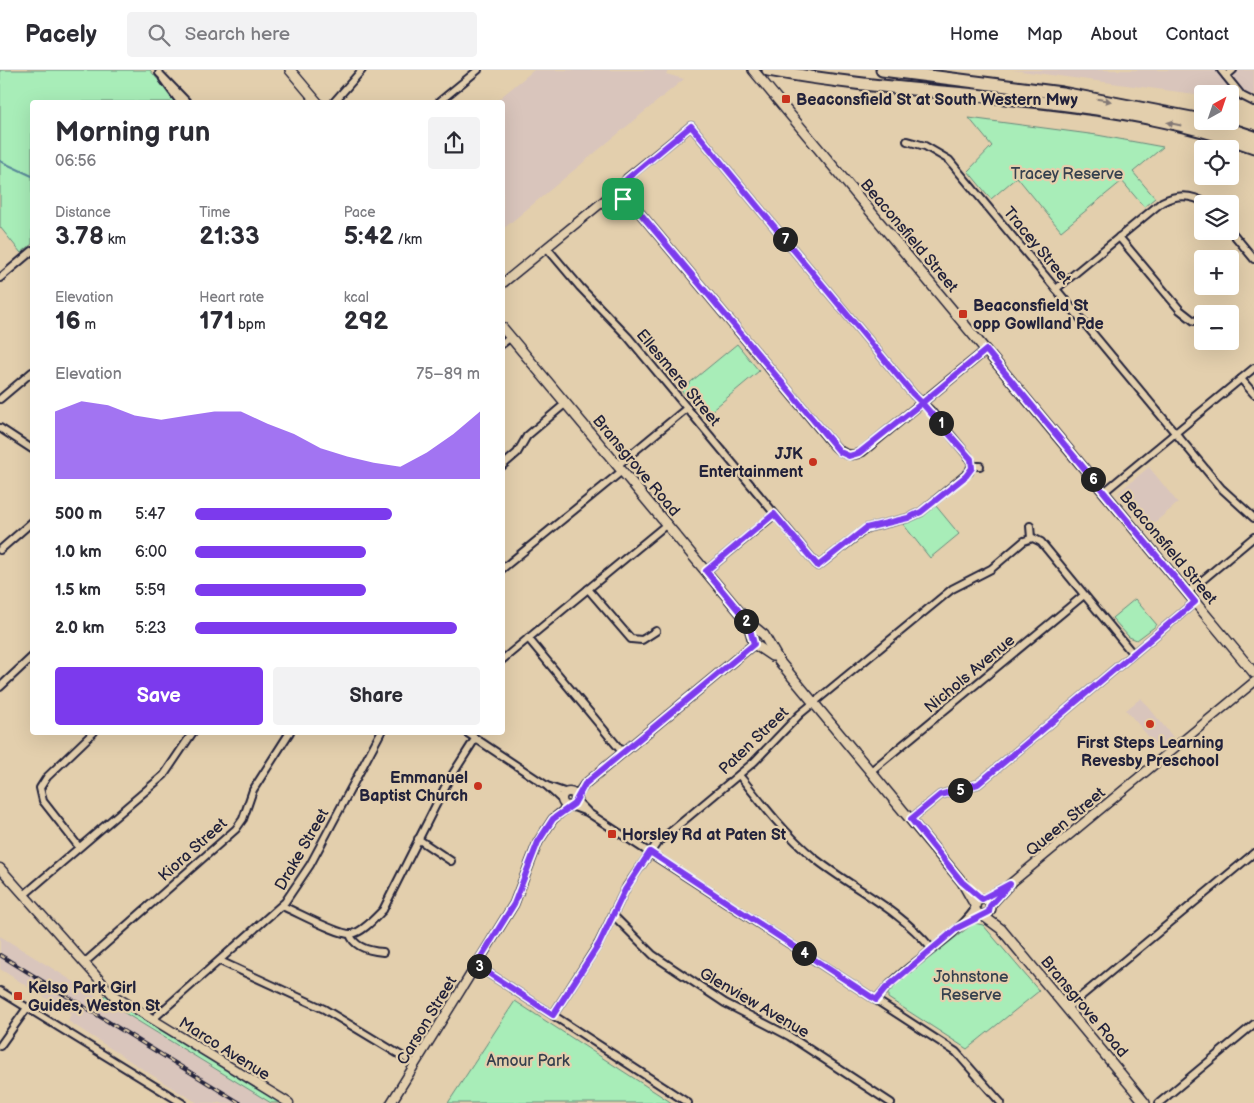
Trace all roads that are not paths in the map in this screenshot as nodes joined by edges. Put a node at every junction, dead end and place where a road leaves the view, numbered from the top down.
1 (290, 70) edge
2 (362, 70) edge
3 (478, 70) edge
4 (754, 70) edge
5 (768, 70) edge
6 (882, 70) edge
7 (1221, 70) edge
8 (1233, 70) edge
9 (158, 72) edge
10 (1226, 76) junction
11 (179, 100) edge
12 (185, 100) edge
13 (315, 100) edge
14 (336, 100) edge
15 (441, 100) edge
16 (1254, 102) edge
17 (1194, 119) edge
18 (1232, 130) edge
19 (1254, 137) edge
20 (907, 141) dead end
21 (1254, 147) edge
22 (622, 186) junction
23 (612, 194) junction
24 (1194, 198) edge
25 (635, 207) junction
26 (1119, 236) junction
27 (1238, 240) edge
28 (547, 248) junction
29 (30, 253) edge
30 (1254, 259) edge
31 (0, 278) edge
32 (505, 282) edge
33 (1056, 289) junction
34 (1194, 321) dead end
35 (505, 330) edge
36 (511, 337) junction
37 (505, 342) edge
38 (986, 350) junction
39 (1254, 368) edge
40 (30, 374) edge
41 (1241, 379) junction
42 (1254, 394) edge
43 (0, 398) edge
44 (566, 403) junction
45 (922, 403) junction
46 (687, 408) junction
47 (0, 428) edge
48 (1176, 433) junction
49 (30, 448) edge
50 (505, 463) edge
51 (972, 466) junction
52 (980, 466) dead end
53 (620, 468) junction
54 (1104, 492) junction
55 (774, 514) junction
56 (1254, 518) edge
57 (30, 524) edge
58 (667, 524) junction
59 (1030, 526) dead end
60 (1254, 537) edge
61 (1031, 538) junction
62 (0, 550) edge
63 (505, 567) edge
64 (706, 571) junction
65 (588, 588) junction
66 (1187, 592) junction
67 (1084, 595) junction
68 (1195, 602) junction
69 (748, 622) junction
70 (656, 630) dead end
71 (764, 637) junction
72 (528, 638) junction
73 (755, 642) junction
74 (1133, 654) junction
75 (505, 657) edge
76 (30, 659) edge
77 (778, 661) junction
78 (1254, 673) edge
79 (1254, 682) edge
80 (0, 687) edge
81 (814, 702) junction
82 (91, 735) edge
83 (191, 735) edge
84 (288, 735) edge
85 (380, 735) edge
86 (470, 735) edge
87 (475, 739) junction
88 (623, 753) junction
89 (871, 771) junction
90 (739, 775) junction
91 (569, 800) junction
92 (911, 819) junction
93 (418, 839) junction
94 (79, 847) junction
95 (650, 852) junction
96 (1254, 853) edge
97 (451, 861) dead end
98 (0, 868) edge
99 (24, 895) junction
100 (282, 906) junction
101 (982, 907) junction
102 (613, 915) junction
103 (350, 934) junction
104 (932, 949) junction
105 (383, 952) dead end
106 (220, 960) junction
107 (84, 963) junction
108 (476, 965) junction
109 (0, 991) edge
110 (876, 1000) junction
111 (27, 1008) junction
112 (1067, 1008) junction
113 (553, 1015) junction
114 (153, 1019) junction
115 (1254, 1024) edge
116 (0, 1046) edge
117 (415, 1064) junction
118 (999, 1102) edge
119 (182, 1103) edge
120 (289, 1103) edge
121 (391, 1103) edge
122 (688, 1103) edge
123 (891, 1103) edge
124 (1145, 1103) edge
125 (1159, 1103) edge

1 - 13 main road
2 - 14 street
3 - 15 street
4 - 38 main road, Beaconsfield Street
21 -> 5 highway
6 -> 17 highway
7 - 10 street
8 - 10 street
9 - 11 street
9 - 12 street
10 - 16 street
18 - 19 highway
20 - 33 street, Tracey Street
22 - 23 street
22 - 25 street
22 - 45 street
23 - 25 street
23 - 28 street
24 - 26 street
25 - 45 street
26 - 33 street
26 - 34 street
27 - 30 street
28 - 32 street
28 - 46 street, Ellesmere Street
29 - 31 street
33 - 48 street, Tracey Street
35 - 36 main road, Bransgrove Road
36 - 37 street
36 - 44 main road, Bransgrove Road
38 - 45 street
38 - 54 main road, Beaconsfield Street
39 - 41 street
40 - 43 street
41 - 42 street
41 - 48 street
44 - 50 street
44 - 53 main road, Bransgrove Road
45 - 51 street
46 - 53 street
46 - 55 street, Ellesmere Street
47 - 49 street
48 - 54 street
48 - 56 street, Tracey Street
51 - 52 street
51 - 55 street, Ellesmere Street
53 - 58 main road, Bransgrove Road
53 - 63 street
54 - 66 main road, Beaconsfield Street
55 - 64 street
57 - 62 street
58 - 64 main road, Bransgrove Road
58 - 65 street
59 - 61 street
60 - 66 street
61 - 67 street
61 - 81 street, Paten Street
64 - 69 main road, Bransgrove Road
65 - 70 street
65 - 72 street
66 - 68 main road, Beaconsfield Street
67 - 74 street
67 - 89 street, Nichols Avenue
68 - 74 street
68 - 78 main road, Beaconsfield Street
69 - 71 main road, Bransgrove Road
69 - 73 main road, Bransgrove Road
71 - 73 main road
71 - 77 main road, Bransgrove Road
72 - 75 street
72 - 88 street
73 - 77 main road, Bransgrove Road
73 - 88 street, Carson Street
74 - 92 street
76 - 80 street
77 - 81 main road, Bransgrove Road
79 - 101 street, Queen Street
81 - 89 main road, Bransgrove Road
81 - 90 street, Paten Street
82 - 94 street
83 - 94 street
84 - 107 street, Kiora Street
85 - 100 street, Drake Street
86 - 87 street
87 - 91 street
87 - 93 street
88 - 91 street, Carson Street
89 - 92 main road, Bransgrove Road
90 - 95 street, Paten Street
90 - 104 street
91 - 95 street
91 - 108 street, Carson Street
92 - 101 main road, Bransgrove Road
93 - 97 street
93 - 103 street
94 - 99 street
95 - 102 street, Paten Street
95 - 110 street
96 - 112 street
98 - 99 street, Marco Avenue
99 - 107 street, Marco Avenue
100 - 103 street
100 - 106 street, Drake Street
101 - 104 street, Queen Street
101 - 112 main road, Bransgrove Road
102 - 113 street, Paten Street
102 - 123 street, Glenview Avenue
103 - 105 street
104 - 110 street, Queen Street
106 - 114 street, Drake Street
106 - 117 street
107 - 114 street, Marco Avenue
108 - 113 street
108 - 117 street, Carson Street
109 - 111 street
110 - 118 street
111 - 116 street
111 - 119 street
112 - 124 main road, Bransgrove Road
113 - 122 street
114 - 120 street, Marco Avenue
115 - 125 street
117 - 121 street, Carson Street

